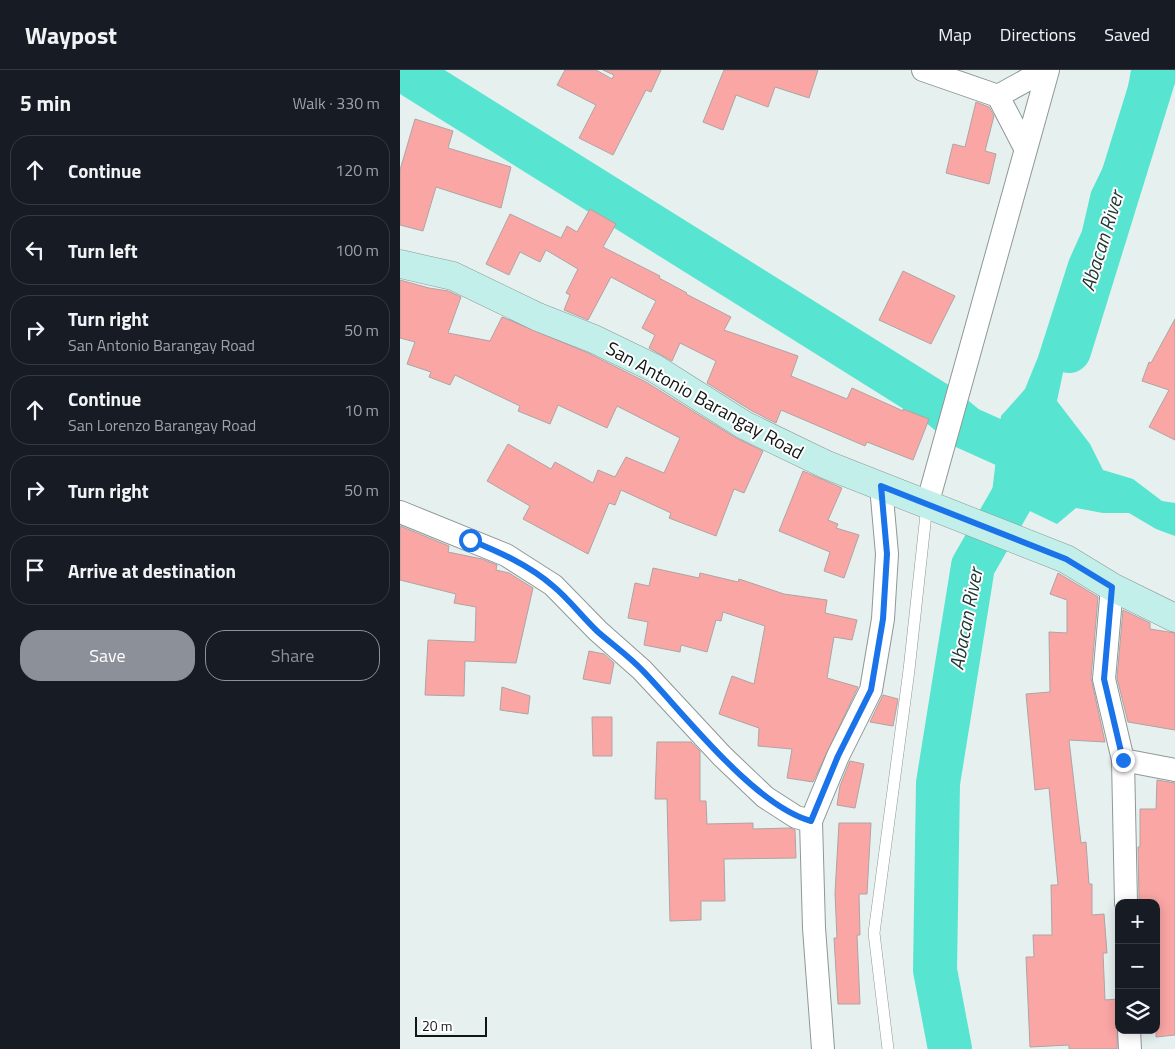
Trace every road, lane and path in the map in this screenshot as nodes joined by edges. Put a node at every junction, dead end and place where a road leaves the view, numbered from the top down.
1 (923, 70) edge
2 (1046, 70) edge
3 (998, 96) junction
4 (1025, 148) junction
5 (400, 264) edge
6 (881, 486) junction
7 (934, 508) junction
8 (400, 512) edge
9 (1112, 587) junction
10 (1175, 618) edge
11 (1123, 760) junction
12 (1175, 770) edge
13 (811, 821) junction
14 (1126, 899) edge
15 (1129, 1034) edge
16 (823, 1049) edge
17 (888, 1049) edge
18 (1130, 1049) edge

1 - 3 street
2 - 3 street
2 - 4 street
3 - 4 street
4 - 7 street
5 - 6 street, San Antonio Barangay Road
6 - 7 street, San Antonio Barangay Road
6 - 13 street
7 - 9 street, San Antonio Barangay Road
7 - 17 lane
8 - 13 street
9 - 10 street, San Antonio Barangay Road
9 - 11 street
11 - 12 street
11 - 14 street
13 - 16 street
15 - 18 street

